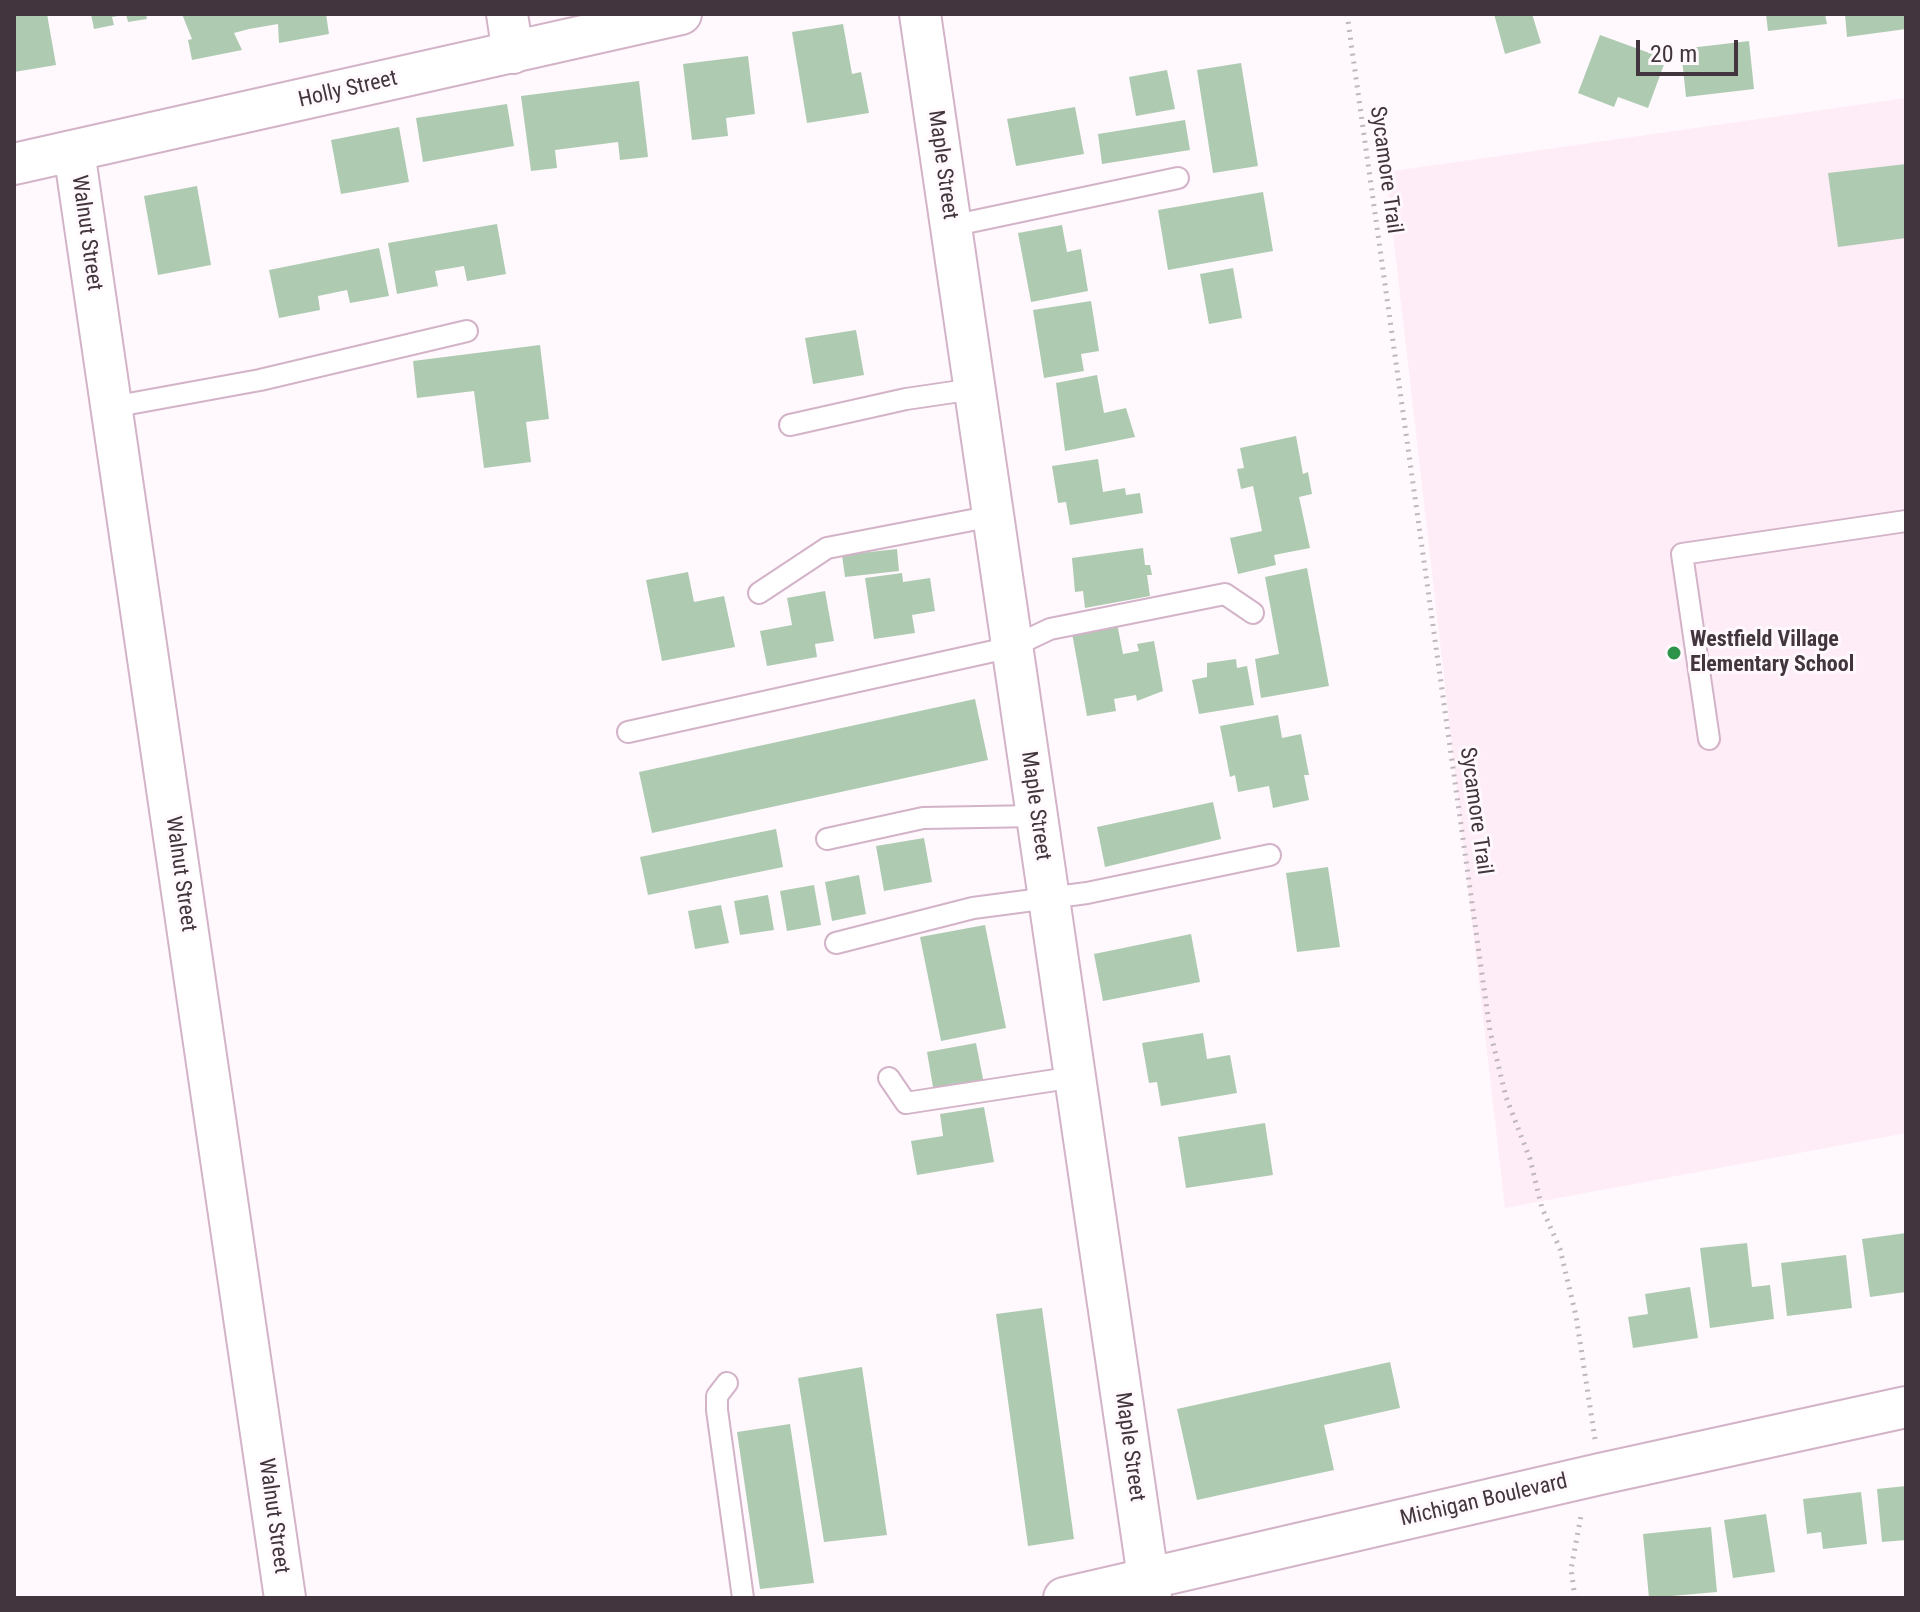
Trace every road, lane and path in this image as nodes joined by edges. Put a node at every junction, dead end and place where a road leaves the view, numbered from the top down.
1 (681, 14) edge
2 (920, 14) edge
3 (1347, 14) edge
4 (510, 33) edge
5 (74, 151) junction
6 (14, 164) edge
7 (1178, 178) dead end
8 (951, 226) junction
9 (467, 331) dead end
10 (974, 389) junction
11 (112, 407) junction
12 (790, 425) dead end
13 (993, 516) junction
14 (1906, 521) edge
15 (759, 593) dead end
16 (1253, 613) dead end
17 (1012, 647) junction
18 (628, 732) dead end
19 (1709, 739) dead end
20 (1037, 816) junction
21 (827, 839) dead end
22 (1270, 855) dead end
23 (1049, 897) junction
24 (836, 943) dead end
25 (1075, 1077) junction
26 (889, 1078) dead end
27 (727, 1383) dead end
28 (1906, 1407) edge
29 (1600, 1474) junction
30 (1150, 1589) edge
31 (285, 1598) edge
32 (743, 1598) edge
33 (1064, 1598) edge
34 (1575, 1598) edge

1 - 4 street, Holly Street
2 - 8 street, Maple Street
3 - 29 path, Sycamore Trail
4 - 5 street, Holly Street
5 - 6 street, Holly Street
5 - 11 street, Walnut Street
7 - 8 lane
8 - 10 street, Maple Street
9 - 11 lane
10 - 12 lane
10 - 13 street, Maple Street
11 - 31 street, Walnut Street
13 - 15 lane
13 - 17 street, Maple Street
14 - 19 lane
16 - 17 lane
17 - 18 lane
17 - 20 street, Maple Street
20 - 21 lane
20 - 23 street, Maple Street
22 - 23 lane
23 - 24 lane
23 - 25 street, Maple Street
25 - 26 lane
25 - 30 street, Maple Street
27 - 32 lane
28 - 29 street, Michigan Boulevard
29 - 30 street, Michigan Boulevard
29 - 34 path
30 - 33 street, Michigan Boulevard

